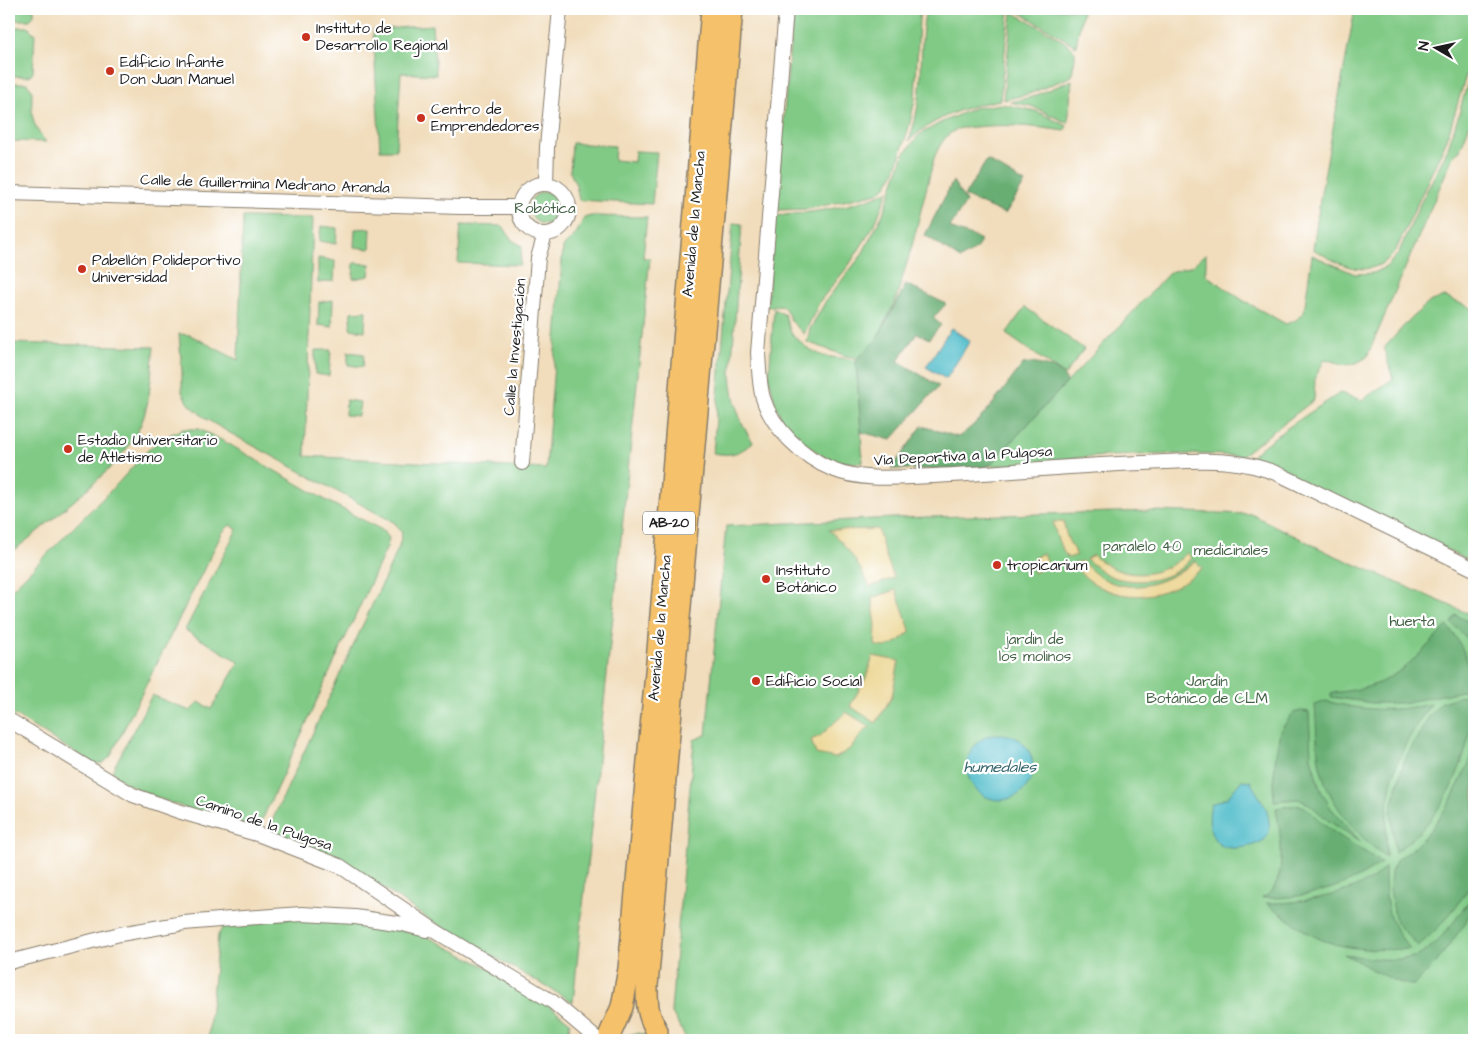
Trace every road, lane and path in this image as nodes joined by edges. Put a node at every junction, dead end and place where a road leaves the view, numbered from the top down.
1 (560, 9) edge
2 (712, 9) edge
3 (732, 9) edge
4 (786, 9) edge
5 (546, 184) junction
6 (9, 193) edge
7 (519, 207) junction
8 (545, 234) junction
9 (522, 463) dead end
10 (1474, 569) edge
11 (9, 720) edge
12 (436, 932) junction
13 (9, 962) edge
14 (662, 1035) edge
15 (604, 1038) edge

1 - 5 street
2 - 15 main road, Avenida de la Mancha / AB-20
3 - 14 main road, Avenida de la Mancha / AB-20
4 - 10 street, Vía Deportiva a la Pulgosa
5 - 7 street
5 - 8 street
6 - 7 street, Calle de Guillermina Medrano Aranda
7 - 8 street
8 - 9 street, Calle la Investigación
11 - 12 street, Camino de la Pulgosa
12 - 13 street
12 - 15 street, Camino de la Pulgosa
14 - 15 main road, AB-20

